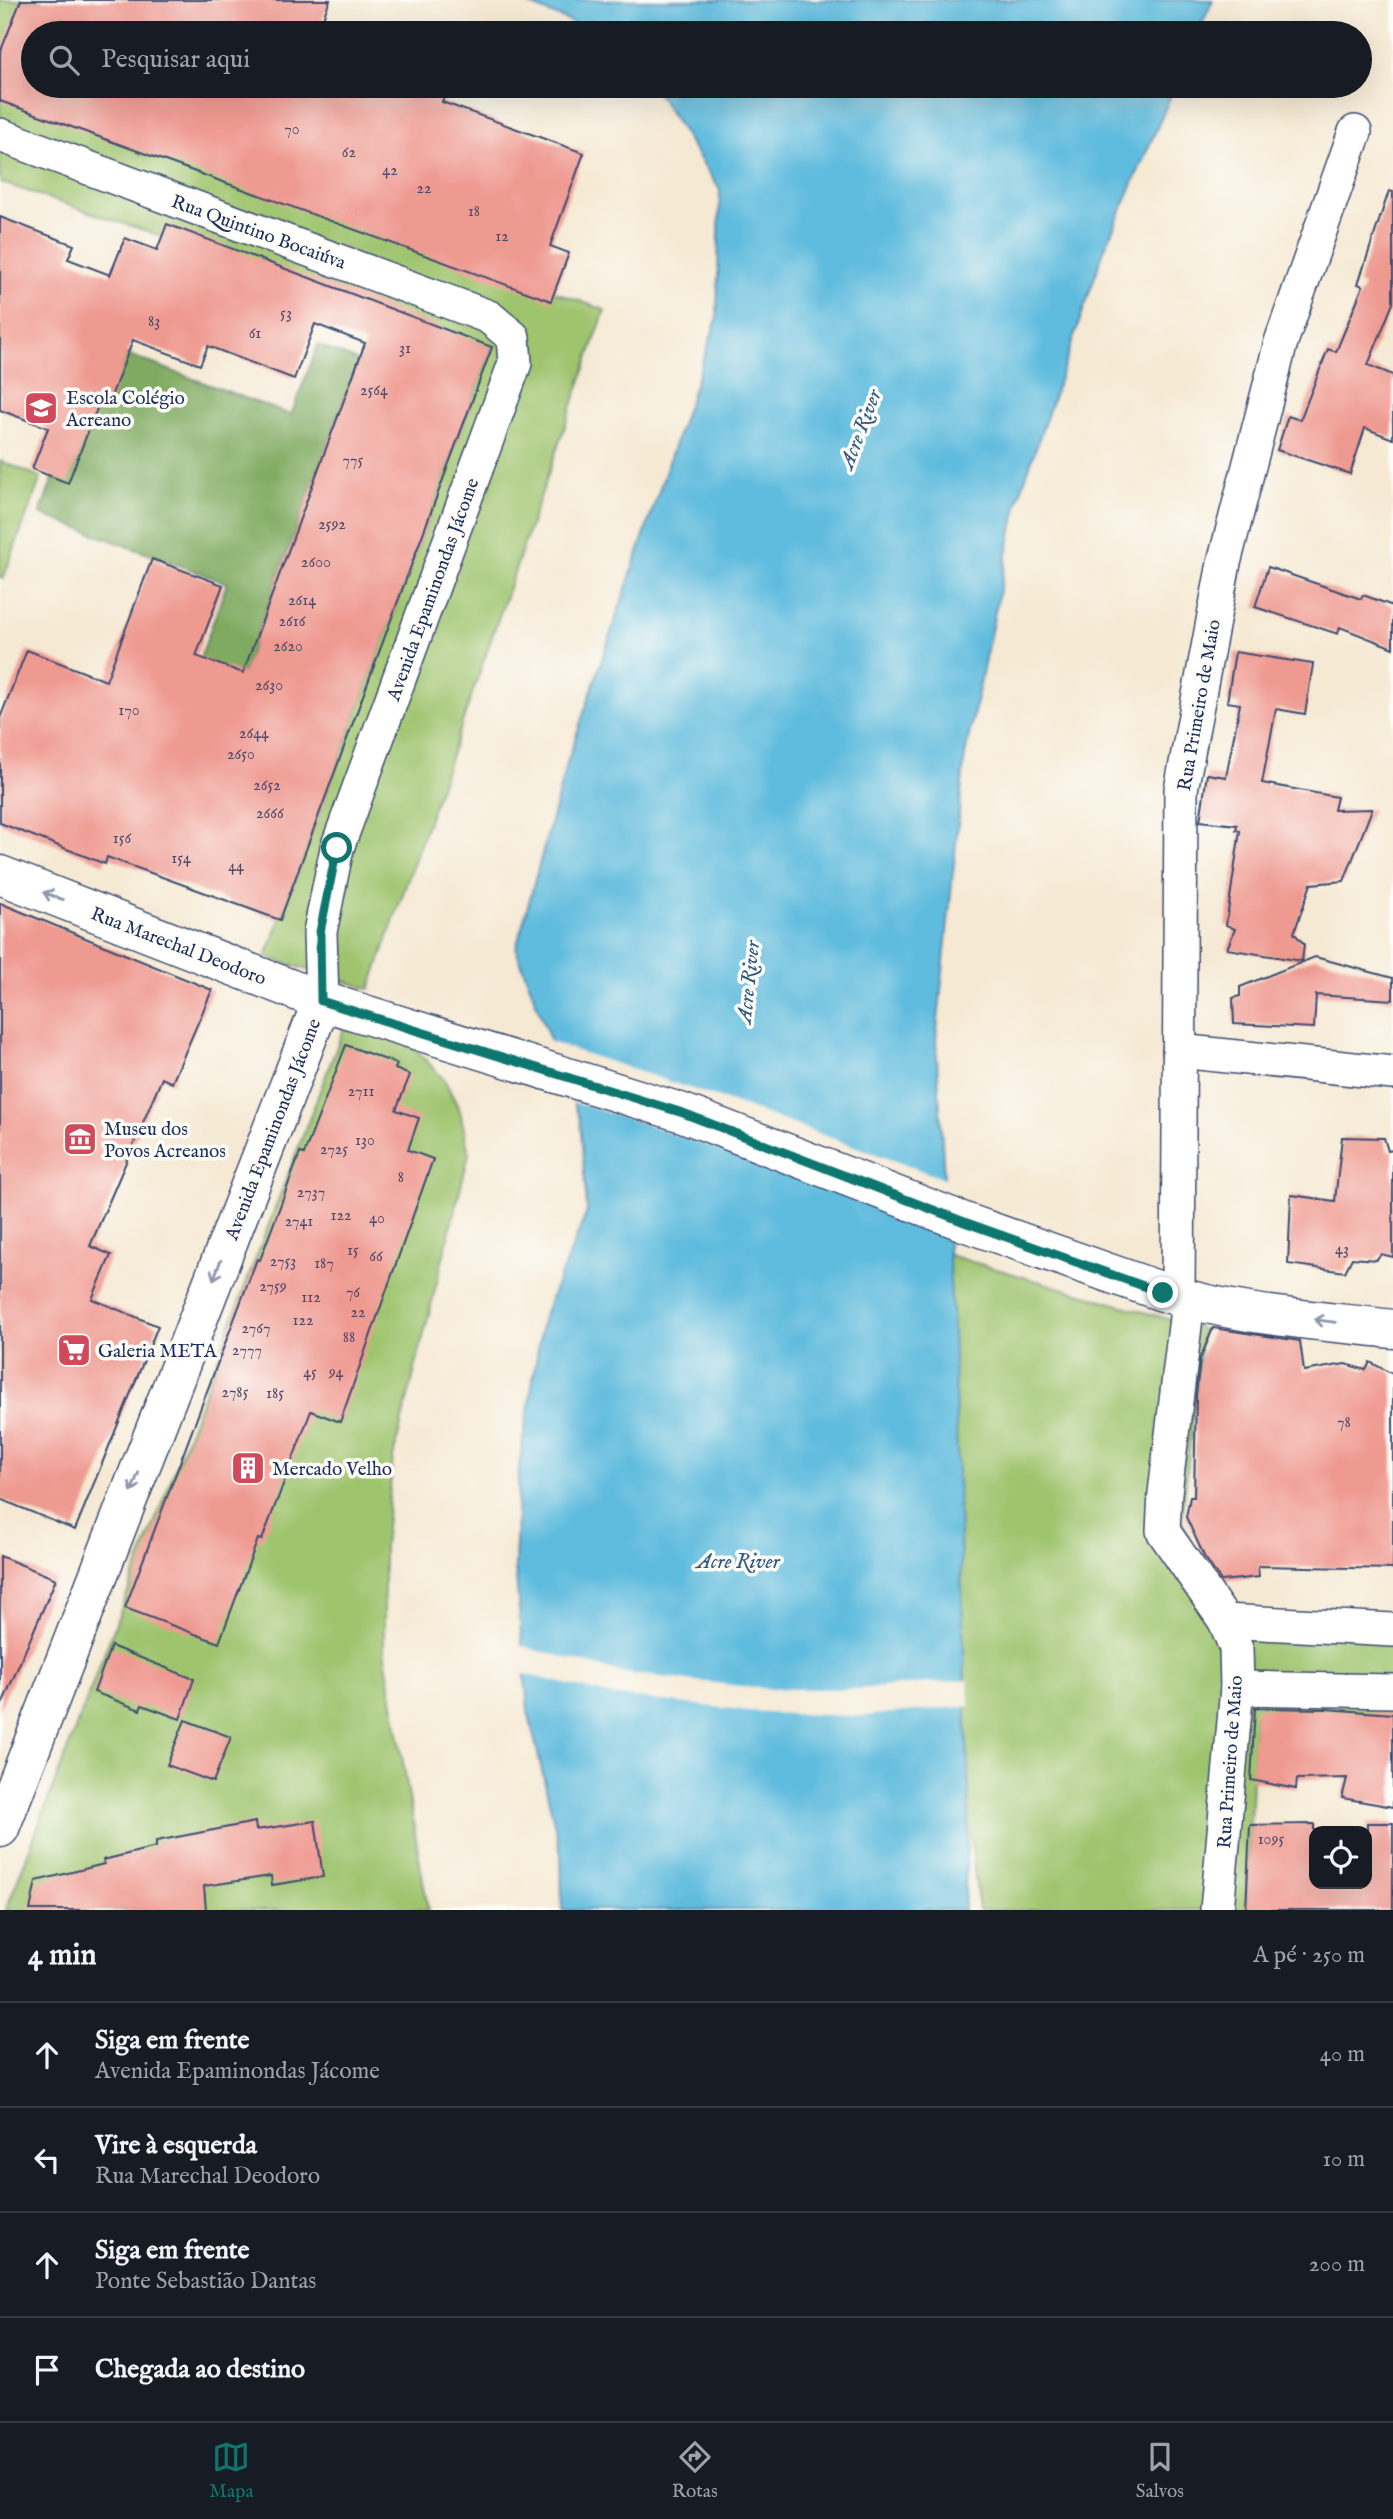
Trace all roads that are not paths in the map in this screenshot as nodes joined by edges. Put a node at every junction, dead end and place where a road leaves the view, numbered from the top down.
1 (1355, 132) dead end
2 (0, 135) edge
3 (513, 337) joint
4 (0, 875) edge
5 (321, 1001) junction
6 (1179, 1051) junction
7 (1393, 1073) edge
8 (1177, 1297) junction
9 (1393, 1329) edge
10 (1225, 1621) junction
11 (1393, 1630) edge
12 (1237, 1688) junction
13 (1393, 1691) edge
14 (0, 1828) edge
15 (1217, 1910) edge

1 - 6 street, Rua Primeiro de Maio
2 - 3 street, Rua Quintino Bocaiúva
3 - 5 street, Avenida Epaminondas Jácome
5 -> 4 main road, Rua Marechal Deodoro
5 - 8 main road, Rua Marechal Deodoro
5 -> 14 main road, Avenida Epaminondas Jácome
6 - 7 street
6 - 8 street, Rua Primeiro de Maio
9 -> 8 main road, Rua Marechal Deodoro
8 - 10 street, Rua Primeiro de Maio
10 - 11 street
10 - 12 street, Rua Primeiro de Maio
12 - 13 street
12 - 15 street, Rua Primeiro de Maio

